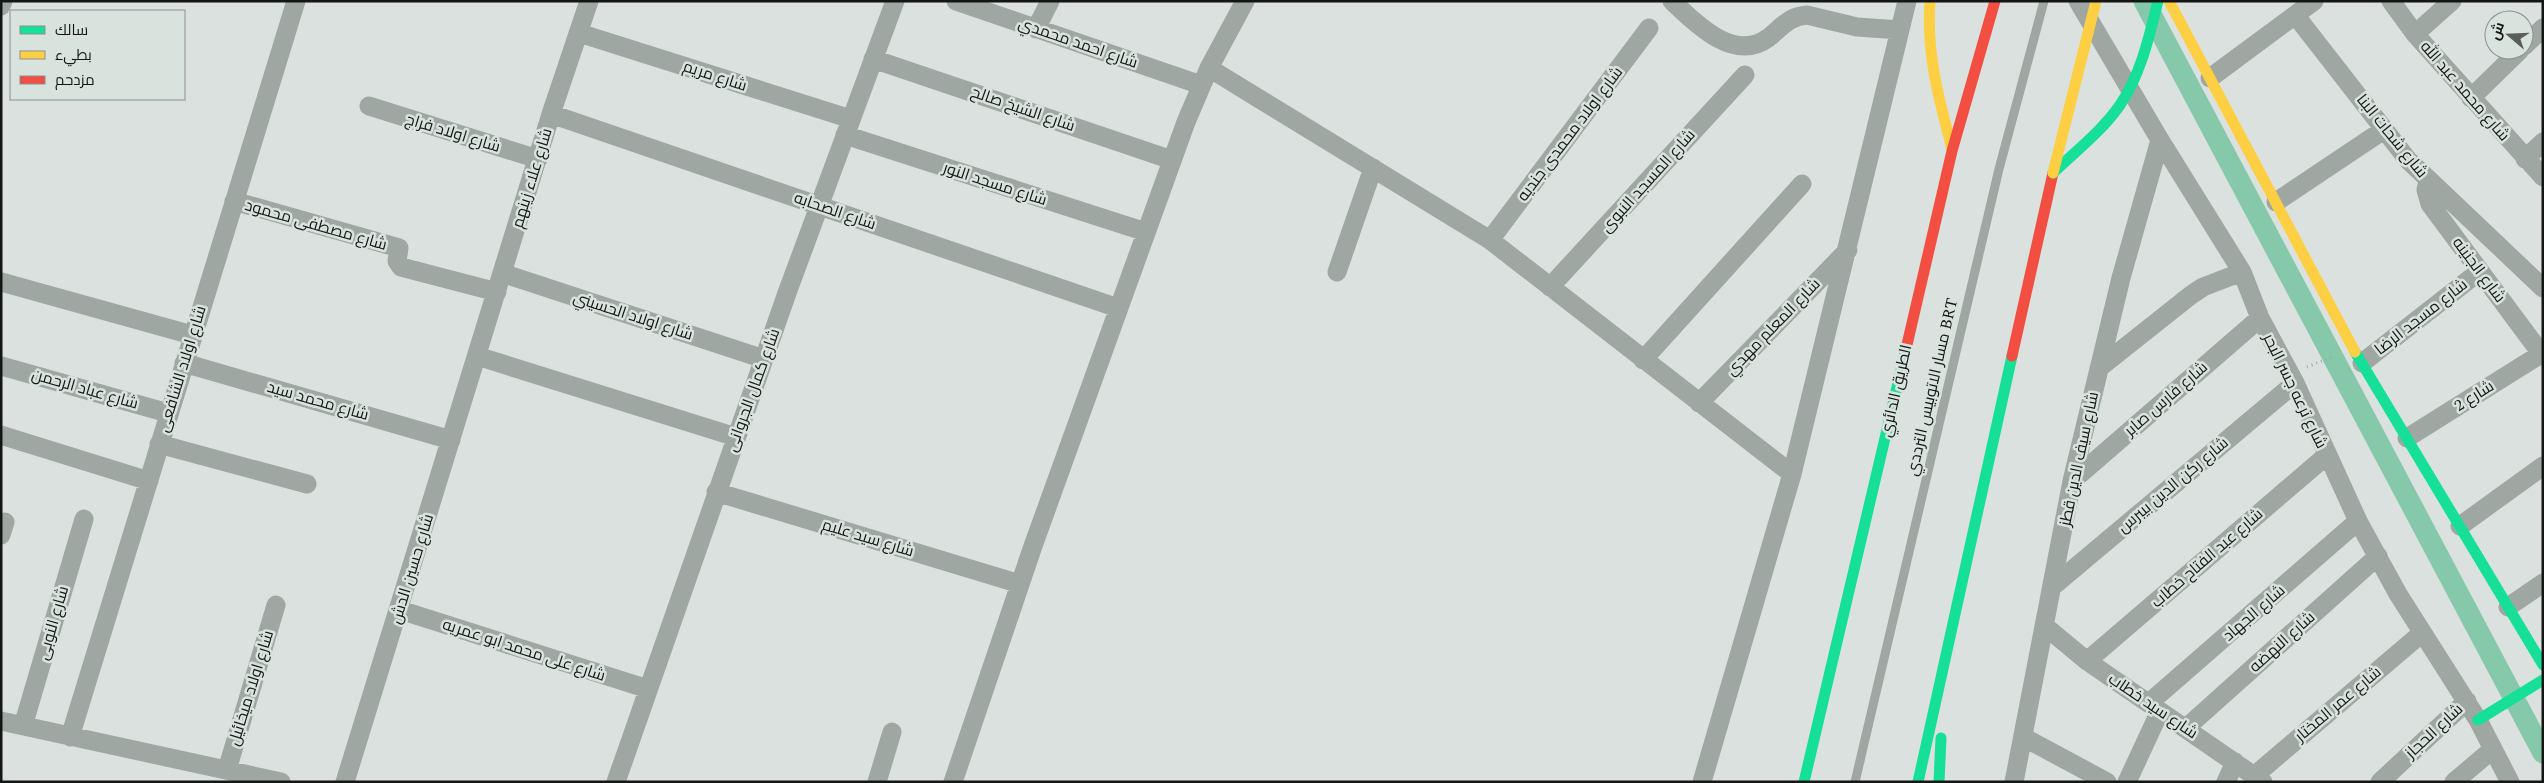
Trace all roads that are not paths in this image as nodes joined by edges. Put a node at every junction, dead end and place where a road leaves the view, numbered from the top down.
1 (3, 1) edge
2 (296, 1) edge
3 (589, 1) edge
4 (895, 1) edge
5 (1050, 1) edge
6 (1245, 1) edge
7 (1672, 1) edge
8 (1907, 1) edge
9 (1930, 1) edge
10 (1995, 1) edge
11 (2044, 1) edge
12 (2078, 1) edge
13 (2096, 1) edge
14 (2314, 1) edge
15 (2391, 1) edge
16 (2452, 1) edge
17 (960, 2) edge
18 (2169, 3) edge
19 (1, 6) edge
20 (2296, 16) junction
21 (1649, 28) dead end
22 (1036, 29) junction
23 (1900, 30) junction
24 (579, 33) junction
25 (2415, 34) junction
26 (874, 59) junction
27 (2510, 60) edge
28 (1209, 68) junction
29 (1745, 75) dead end
30 (2210, 78) junction
31 (1201, 85) junction
32 (2471, 98) junction
33 (369, 106) dead end
34 (551, 114) junction
35 (848, 127) junction
36 (2385, 130) junction
37 (2160, 140) junction
38 (2543, 142) edge
39 (1952, 151) junction
40 (538, 159) junction
41 (1172, 160) junction
42 (2526, 160) junction
43 (1373, 168) junction
44 (2053, 173) junction
45 (2543, 177) edge
46 (2428, 180) junction
47 (1802, 184) dead end
48 (234, 201) junction
49 (2276, 202) junction
50 (820, 206) junction
51 (1146, 232) junction
52 (1490, 240) junction
53 (1848, 250) junction
54 (2480, 271) junction
55 (1337, 272) dead end
56 (2242, 272) junction
57 (502, 274) junction
58 (1, 282) edge
59 (1550, 288) junction
60 (2543, 288) edge
61 (497, 292) junction
62 (1118, 308) junction
63 (2260, 318) junction
64 (192, 334) junction
65 (2542, 355) edge
66 (477, 356) junction
67 (764, 359) junction
68 (1643, 360) junction
69 (184, 363) junction
70 (2362, 363) junction
71 (1, 366) edge
72 (2099, 368) junction
73 (2295, 383) junction
74 (1699, 403) junction
75 (168, 413) junction
76 (1, 435) edge
77 (736, 437) junction
78 (2407, 438) junction
79 (451, 440) junction
80 (160, 444) junction
81 (2326, 456) junction
82 (2543, 466) edge
83 (1792, 474) junction
84 (149, 481) junction
85 (2072, 482) junction
86 (307, 484) dead end
87 (716, 492) junction
88 (84, 519) dead end
89 (2358, 521) junction
90 (2460, 526) junction
91 (2378, 556) junction
92 (2543, 582) edge
93 (1020, 584) junction
94 (2052, 587) junction
95 (276, 605) dead end
96 (2508, 607) junction
97 (400, 610) junction
98 (2046, 627) junction
99 (2422, 633) junction
100 (2087, 661) junction
101 (2543, 664) edge
102 (1944, 674) junction
103 (2543, 680) edge
104 (648, 690) junction
105 (2467, 701) junction
106 (2155, 707) junction
107 (2483, 716) junction
108 (1, 721) edge
109 (23, 726) junction
110 (2186, 728) junction
111 (892, 732) dead end
112 (70, 737) junction
113 (2023, 737) junction
114 (2493, 749) junction
115 (2234, 762) junction
116 (226, 770) junction
117 (2258, 779) edge
118 (281, 782) edge
119 (346, 782) edge
120 (616, 782) edge
121 (877, 782) edge
122 (954, 782) edge
123 (1702, 782) edge
124 (1804, 782) edge
125 (1855, 782) edge
126 (1918, 782) edge
127 (1939, 782) edge
128 (2014, 782) edge
129 (2107, 782) edge
130 (2127, 782) edge
131 (2226, 782) edge
132 (2380, 782) edge
133 (2454, 782) edge
134 (2510, 782) edge

1 - 19 street
2 - 48 street, شارع اولاد الشافعى
3 - 24 street, شارع علاء زينهم
4 - 26 street, شارع كمال الجروانى
5 - 22 street
6 - 28 street
7 - 23 street
8 - 23 street
9 - 39 main road
10 - 39 main road, الطريق الدائري
11 - 125 lane, مسار الاتوبيس الترددي BRT
12 - 37 street, شارع ترعه جسر البحر
13 - 44 main road, bridge
14 - 20 street
15 - 25 street, شارع محمد عبد الله
16 - 25 street
17 - 22 street, شارع احمد محمدي
18 - 30 main road
18 - 44 main road, bridge
20 - 30 street
20 - 36 street, شارع شحات البنا
21 - 52 street, شارع اولاد محمدى جنديه
22 - 31 street, شارع احمد محمدي
23 - 53 street
24 - 34 street, شارع علاء زينهم
24 - 35 street, شارع مريم
25 - 32 street, شارع محمد عبد الله
26 - 35 street, شارع كمال الجروانى
26 - 41 street, شارع الشيخ صالح
27 - 32 street
28 - 31 street
28 - 43 street
29 - 59 street, شارع المسجد النبوى
30 - 49 main road
31 - 41 street
32 - 42 street, شارع محمد عبد الله
33 - 40 street, شارع اولاد فراج
34 - 40 street, شارع علاء زينهم
34 - 50 street, شارع الصحابه
35 - 50 street, شارع كمال الجروانى
35 - 51 street, شارع مسجد النور
36 - 46 street, شارع شحات البنا
36 - 49 street
37 - 56 street, شارع ترعه جسر البحر
37 - 72 street, شارع سيف الدين قطز
38 - 42 street
39 - 124 main road, الطريق الدائري
40 - 57 street, شارع علاء زينهم
41 - 51 street
42 - 45 street, شارع محمد عبد الله
43 - 52 street
43 - 55 street
44 - 102 main road
46 - 54 street, شارع الجنينه
46 - 60 street, شارع شحات البنا
47 - 68 street
48 - 61 street, شارع مصطفى محمود
48 - 64 street, شارع اولاد الشافعى
49 - 70 main road
50 - 62 street, شارع الصحابه
50 - 67 street, شارع كمال الجروانى
51 - 62 street
52 - 59 street
53 - 74 street, شارع المعلم مهدي
53 - 83 street
54 - 65 street, شارع الجنينه
54 - 70 street, شارع مسجد الرضا
56 - 63 street, شارع ترعه جسر البحر
56 - 72 street
57 - 61 street, شارع علاء زينهم
57 - 67 street, شارع اولاد الحسيني
58 - 64 street
59 - 68 street
61 - 66 street, شارع علاء زينهم
62 - 93 street
63 - 73 street, شارع ترعه جسر البحر
63 - 85 street, شارع فارس صابر
64 - 69 street, شارع اولاد الشافعى
65 - 78 street, شارع 2
66 - 77 street
66 - 79 street, شارع حسين الدش
67 - 77 street, شارع كمال الجروانى
68 - 74 street
69 - 75 street, شارع اولاد الشافعى
69 - 79 street, شارع محمد سيد
70 - 78 main road
71 - 75 street, شارع عباد الرحمن
72 - 85 street, شارع سيف الدين قطز
73 - 81 street, شارع ترعه جسر البحر
73 - 94 street, شارع ركن الدين بيبرس
74 - 83 street
75 - 80 street, شارع اولاد الشافعى
76 - 84 street
77 - 87 street, شارع كمال الجروانى
78 - 90 main road
79 - 97 street, شارع حسين الدش
80 - 84 street, شارع اولاد الشافعى
80 - 86 street
81 - 89 street, شارع ترعه جسر البحر
81 - 100 street, شارع عبد الفتاح خطاب
82 - 90 street
83 - 123 street
84 - 112 street, شارع اولاد الشافعى
85 - 94 street, شارع سيف الدين قطز
87 - 93 street, شارع سيد عليم
87 - 104 street, شارع كمال الجروانى
88 - 109 street, شارع النوبى
89 - 91 street, شارع ترعه جسر البحر
89 - 106 street, شارع الجهاد
90 - 96 main road
91 - 99 street, شارع ترعه جسر البحر
91 - 110 street, شارع النهضه
92 - 96 street
93 - 122 street
94 - 98 street, شارع سيف الدين قطز
95 - 116 street, شارع اولاد ميخائيل
96 - 101 main road
97 - 104 street, شارع على محمد ابو عمريه
97 - 119 street, شارع حسين الدش
98 - 100 street, شارع سيد خطاب
98 - 113 street, شارع سيف الدين قطز
99 - 105 street, شارع ترعه جسر البحر
99 - 117 street, شارع عمر المختار
100 - 106 street, شارع سيد خطاب
102 - 126 main road
102 - 127 main road
103 - 107 main road
104 - 120 street, شارع كمال الجروانى
105 - 107 street, شارع ترعه جسر البحر
105 - 132 street, شارع الحجاز
106 - 110 street, شارع سيد خطاب
106 - 130 street
107 - 114 street, شارع ترعه جسر البحر
108 - 109 street
109 - 112 street
110 - 115 street, شارع سيد خطاب
111 - 121 street
112 - 116 street
113 - 128 street, شارع سيف الدين قطز
113 - 129 street
114 - 133 street
114 - 134 street, شارع ترعه جسر البحر
115 - 117 street, شارع سيد خطاب
115 - 131 street
116 - 118 street

